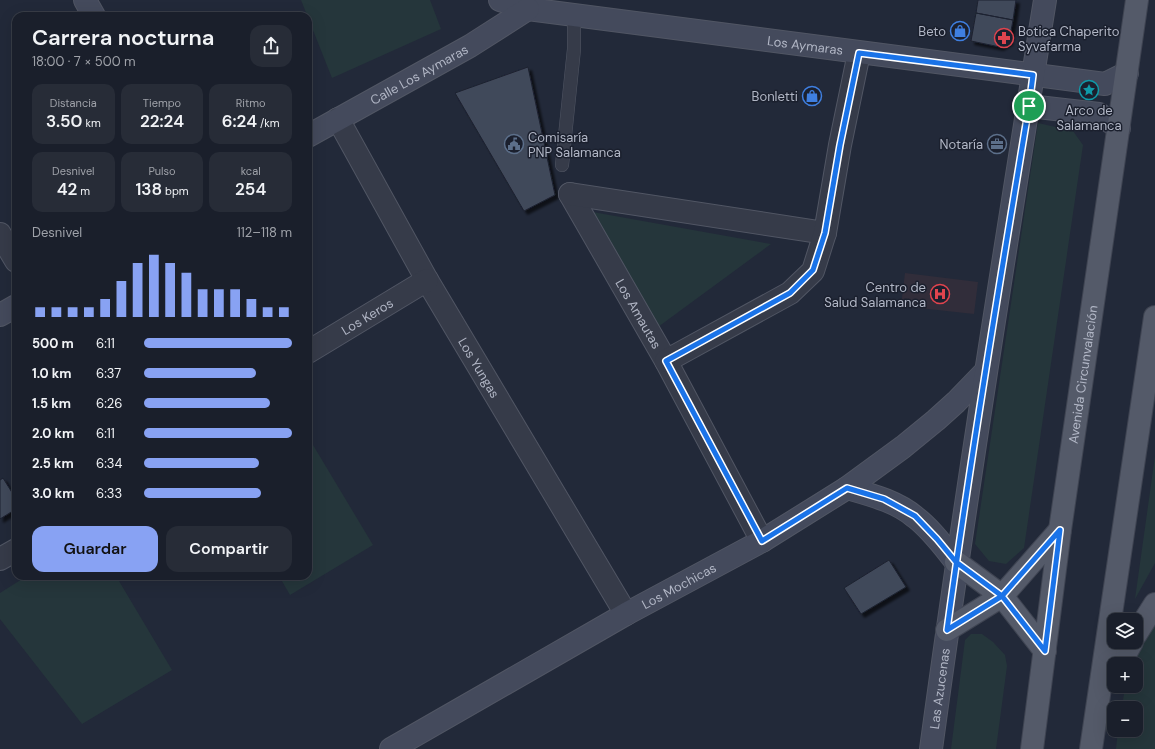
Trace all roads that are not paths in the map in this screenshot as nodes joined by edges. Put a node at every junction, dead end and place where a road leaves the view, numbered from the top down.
1 (85, 0) edge
2 (500, 0) edge
3 (1045, 0) edge
4 (1137, 0) edge
5 (528, 9) junction
6 (92, 12) edge
7 (574, 15) junction
8 (859, 53) junction
9 (1127, 73) junction
10 (1033, 75) junction
11 (1029, 106) junction
12 (338, 119) junction
13 (1119, 128) junction
14 (312, 134) edge
15 (562, 165) dead end
16 (825, 233) junction
17 (0, 234) edge
18 (12, 254) edge
19 (427, 280) junction
20 (12, 308) edge
21 (0, 315) edge
22 (1155, 317) edge
23 (312, 350) edge
24 (666, 361) junction
25 (985, 372) junction
26 (847, 488) junction
27 (1060, 530) junction
28 (762, 541) junction
29 (12, 552) edge
30 (0, 559) edge
31 (956, 562) junction
32 (1002, 596) junction
33 (1155, 604) edge
34 (626, 614) junction
35 (1143, 623) edge
36 (947, 630) junction
37 (1045, 651) junction
38 (1109, 693) edge
39 (1092, 743) edge
40 (391, 749) edge
41 (931, 749) edge
42 (1032, 749) edge

1 - 6 main road
2 - 5 main road, Los Aymaras
3 - 10 main road, Las Azucenas
4 - 9 main road, Avenida Circunvalación
5 - 7 main road, Los Aymaras
5 - 12 main road, Calle Los Aymaras
7 - 8 main road, Los Aymaras
7 - 15 lane
8 - 10 main road, Los Aymaras
8 - 16 street
9 - 10 main road, Los Aymaras
9 - 13 main road, Avenida Circunvalación
10 - 11 main road, Las Azucenas
11 - 13 main road
11 - 25 main road, Las Azucenas
12 - 14 main road, Calle Los Aymaras
12 - 19 street, Los Yungas
13 - 27 main road, Avenida Circunvalación
16 - 24 street
16 - 24 street, Los Amautas
17 - 18 street
19 - 23 street, Los Keros
19 - 34 street, Los Yungas
20 - 21 main road
22 - 39 main road
24 - 28 street, Los Amautas
25 - 26 main road, Los Mochicas
25 - 31 main road, Las Azucenas
26 - 28 main road, Los Mochicas
26 - 31 main road
27 - 32 main road
27 - 37 main road, Avenida Circunvalación
28 - 34 main road, Los Mochicas
29 - 30 street
31 - 32 main road
31 - 36 main road, Las Azucenas
32 - 36 main road
32 - 37 main road
33 - 35 main road
34 - 40 main road, Los Mochicas
36 - 41 main road, Las Azucenas
37 - 42 main road, Avenida Circunvalación
38 - 39 main road

